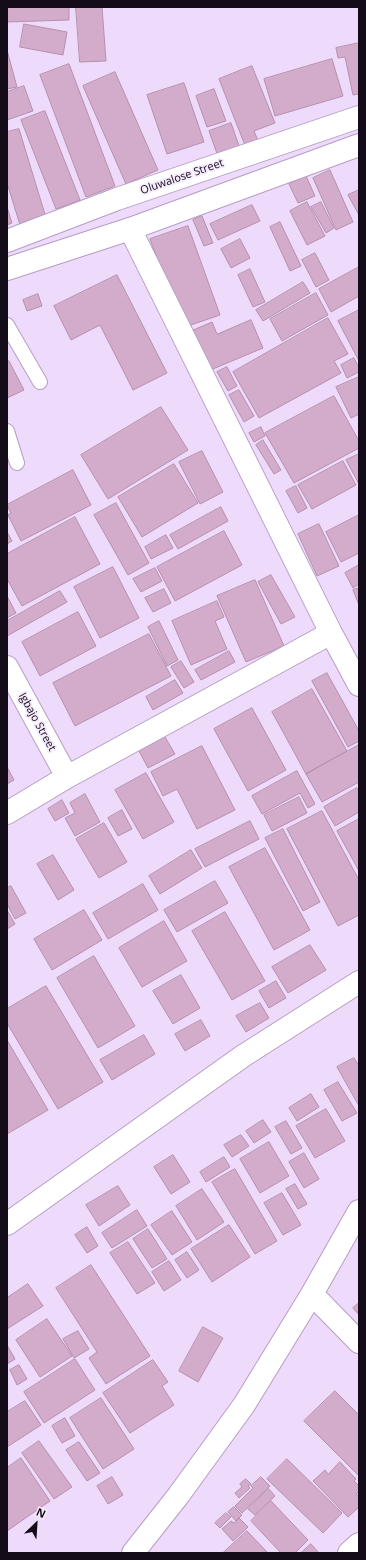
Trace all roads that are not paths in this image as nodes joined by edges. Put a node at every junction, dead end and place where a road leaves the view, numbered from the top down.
1 (359, 117) edge
2 (359, 145) edge
3 (130, 229) junction
4 (7, 241) edge
5 (7, 269) edge
6 (7, 325) edge
7 (40, 382) dead end
8 (7, 431) edge
9 (18, 463) dead end
10 (331, 634) junction
11 (7, 667) edge
12 (359, 686) edge
13 (67, 777) junction
14 (7, 813) edge
15 (359, 982) edge
16 (359, 1211) edge
17 (8, 1222) edge
18 (312, 1294) junction
19 (359, 1342) edge
20 (359, 1544) edge
21 (133, 1553) edge
22 (349, 1553) edge

1 - 4 street, Oluwalose Street
2 - 3 street
3 - 5 street
3 - 10 street
6 - 7 lane
8 - 9 lane
10 - 12 street
10 - 13 street
11 - 13 street, Igbajo Street
13 - 14 street
15 - 17 street
16 - 18 street
18 - 19 street
18 - 21 street
20 - 22 street

